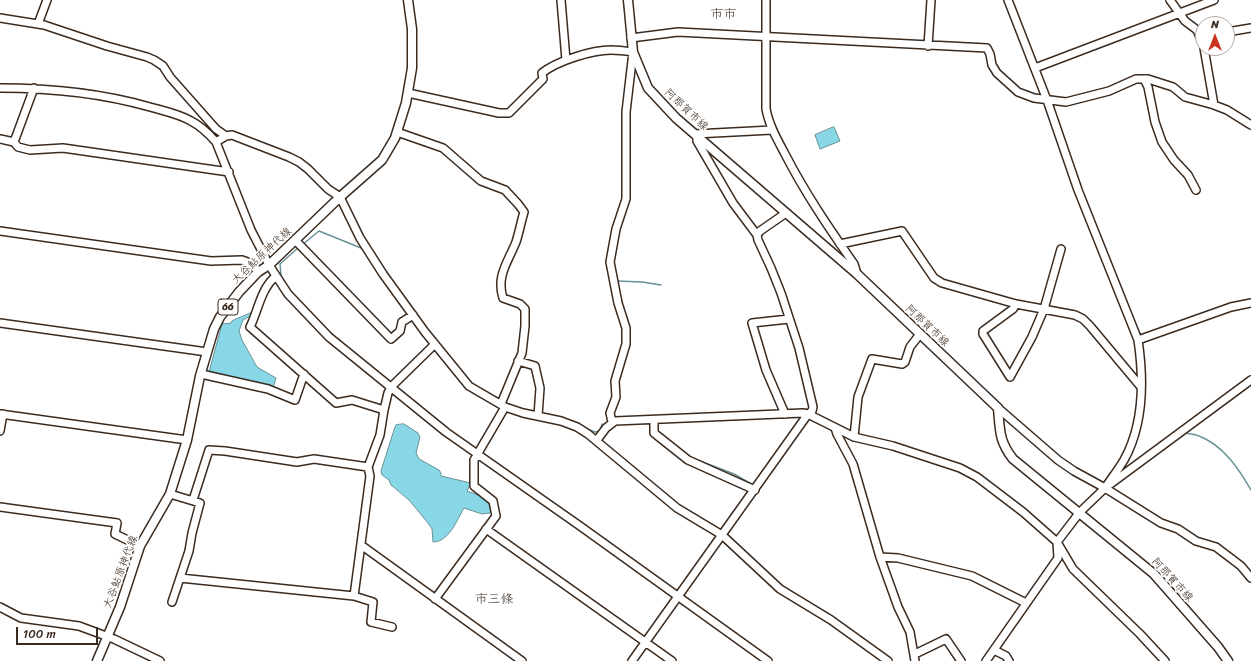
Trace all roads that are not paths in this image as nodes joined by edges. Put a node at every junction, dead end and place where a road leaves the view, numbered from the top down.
1 (47, 0) edge
2 (408, 0) edge
3 (561, 0) edge
4 (628, 0) edge
5 (766, 0) edge
6 (931, 0) edge
7 (1008, 0) edge
8 (1170, 0) edge
9 (1214, 0) edge
10 (1179, 14) junction
11 (0, 18) edge
12 (38, 24) junction
13 (1195, 27) edge
14 (1251, 28) edge
15 (1235, 31) edge
16 (767, 37) junction
17 (631, 38) junction
18 (928, 46) junction
19 (633, 52) junction
20 (1205, 56) edge
21 (566, 60) junction
22 (1035, 68) junction
23 (1144, 79) junction
24 (0, 88) edge
25 (34, 88) junction
26 (408, 93) junction
27 (1047, 100) junction
28 (1214, 105) junction
29 (1251, 125) edge
30 (772, 130) junction
31 (396, 132) junction
32 (696, 135) junction
33 (226, 136) junction
34 (0, 140) edge
35 (14, 142) junction
36 (216, 142) junction
37 (229, 172) junction
38 (1196, 190) dead end
39 (340, 196) junction
40 (786, 212) junction
41 (0, 230) edge
42 (757, 235) junction
43 (295, 240) junction
44 (840, 244) junction
45 (1061, 250) dead end
46 (268, 265) junction
47 (258, 272) junction
48 (857, 274) junction
49 (276, 276) junction
50 (1251, 303) edge
51 (1016, 304) junction
52 (1044, 309) junction
53 (413, 315) junction
54 (789, 319) junction
55 (0, 323) edge
56 (920, 334) junction
57 (1138, 340) junction
58 (435, 344) junction
59 (207, 352) junction
60 (518, 361) junction
61 (201, 374) junction
62 (304, 374) junction
63 (1251, 380) edge
64 (391, 387) junction
65 (1141, 387) junction
66 (503, 406) junction
67 (998, 408) junction
68 (384, 410) junction
69 (1, 414) edge
70 (785, 414) junction
71 (808, 414) junction
72 (538, 416) junction
73 (654, 420) junction
74 (612, 422) junction
75 (835, 428) junction
76 (0, 431) edge
77 (854, 437) junction
78 (187, 440) junction
79 (597, 440) junction
80 (477, 454) junction
81 (368, 467) junction
82 (1105, 488) junction
83 (754, 490) junction
84 (170, 494) junction
85 (193, 500) junction
86 (0, 507) edge
87 (1080, 512) junction
88 (486, 529) junction
89 (722, 536) junction
90 (1057, 542) junction
91 (361, 545) junction
92 (140, 546) junction
93 (880, 556) junction
94 (180, 578) junction
95 (1251, 578) edge
96 (354, 596) junction
97 (678, 596) junction
98 (435, 599) junction
99 (172, 602) dead end
100 (1026, 603) junction
101 (0, 607) edge
102 (392, 627) dead end
103 (107, 637) junction
104 (646, 642) junction
105 (994, 650) junction
106 (915, 658) edge
107 (96, 661) edge
108 (160, 661) edge
109 (522, 661) edge
110 (632, 661) edge
111 (672, 661) edge
112 (768, 661) edge
113 (888, 661) edge
114 (960, 661) edge
115 (986, 661) edge
116 (1009, 661) edge
117 (1165, 661) edge
118 (1228, 661) edge

1 - 12 street
2 - 26 main road, 大谷鮎原神代線 / 66
3 - 21 street
4 - 17 main road, 阿那賀市線
5 - 16 street
6 - 18 street
7 - 22 street
8 - 10 street
9 - 10 street
10 - 13 street
10 - 22 street
11 - 12 street
12 - 33 street
14 - 15 street
16 - 17 street
16 - 18 street
16 - 30 street
17 - 19 main road, 阿那賀市線
18 - 27 street
19 - 21 street
19 - 32 main road, 阿那賀市線
19 - 74 street
20 - 28 street
21 - 26 street
22 - 27 street
23 - 27 street
23 - 28 street
23 - 38 street
24 - 25 street
25 - 35 street
25 - 36 street
26 - 31 main road, 大谷鮎原神代線 / 66
27 - 57 street
28 - 29 street
30 - 32 street
30 - 44 street
31 - 39 main road, 大谷鮎原神代線 / 66
31 - 60 street
32 - 40 main road, 阿那賀市線
32 - 42 street
33 - 36 street
33 - 39 street
34 - 35 street
35 - 37 street
36 - 37 street
37 - 46 street
39 - 43 main road, 大谷鮎原神代線 / 66
39 - 53 street
40 - 42 street
40 - 48 main road, 阿那賀市線
41 - 47 street
42 - 54 street
43 - 46 main road, 大谷鮎原神代線 / 66
43 - 53 street
44 - 48 street
44 - 51 street
45 - 52 street
46 - 47 main road, 大谷鮎原神代線 / 66
46 - 49 street
47 - 59 main road, 大谷鮎原神代線 / 66
48 - 56 main road, 阿那賀市線
49 - 62 street
49 - 64 street
50 - 57 street
51 - 52 street
51 - 52 street
52 - 65 street
53 - 58 street
54 - 70 street
54 - 71 street
55 - 59 street
56 - 67 main road, 阿那賀市線
56 - 77 street
57 - 65 street
58 - 64 street
58 - 66 street
59 - 61 main road, 大谷鮎原神代線 / 66
60 - 66 street
60 - 72 street
61 - 62 street
61 - 78 main road, 大谷鮎原神代線 / 66
62 - 68 street
63 - 82 street
64 - 68 street
64 - 80 street
65 - 82 street
66 - 72 street
66 - 80 street
67 - 82 street
67 - 87 main road, 阿那賀市線
68 - 81 street
69 - 76 street
69 - 78 street
70 - 71 street
70 - 73 street
71 - 75 street
71 - 83 street
72 - 79 street
73 - 74 street
73 - 83 street
74 - 79 street
75 - 77 street
75 - 93 street
77 - 90 street
78 - 84 main road, 大谷鮎原神代線 / 66
79 - 89 street
80 - 88 street
80 - 97 street
81 - 85 street
81 - 91 street
82 - 87 street
82 - 95 street
83 - 89 street
84 - 85 street
84 - 92 main road, 大谷鮎原神代線 / 66
85 - 94 street
86 - 92 street
87 - 90 street
87 - 118 main road, 阿那賀市線
88 - 98 street
88 - 104 street
89 - 97 street
89 - 113 street
90 - 100 street
90 - 117 street
91 - 96 street
91 - 98 street
92 - 103 main road, 大谷鮎原神代線 / 66
93 - 100 street
93 - 106 street
94 - 96 street
94 - 99 street
96 - 102 street
97 - 104 street
97 - 112 street
98 - 109 street
100 - 105 street
101 - 103 street
103 - 107 main road, 大谷鮎原神代線 / 66
103 - 108 street
104 - 110 street
104 - 111 street
105 - 115 street
105 - 116 street
106 - 114 street

